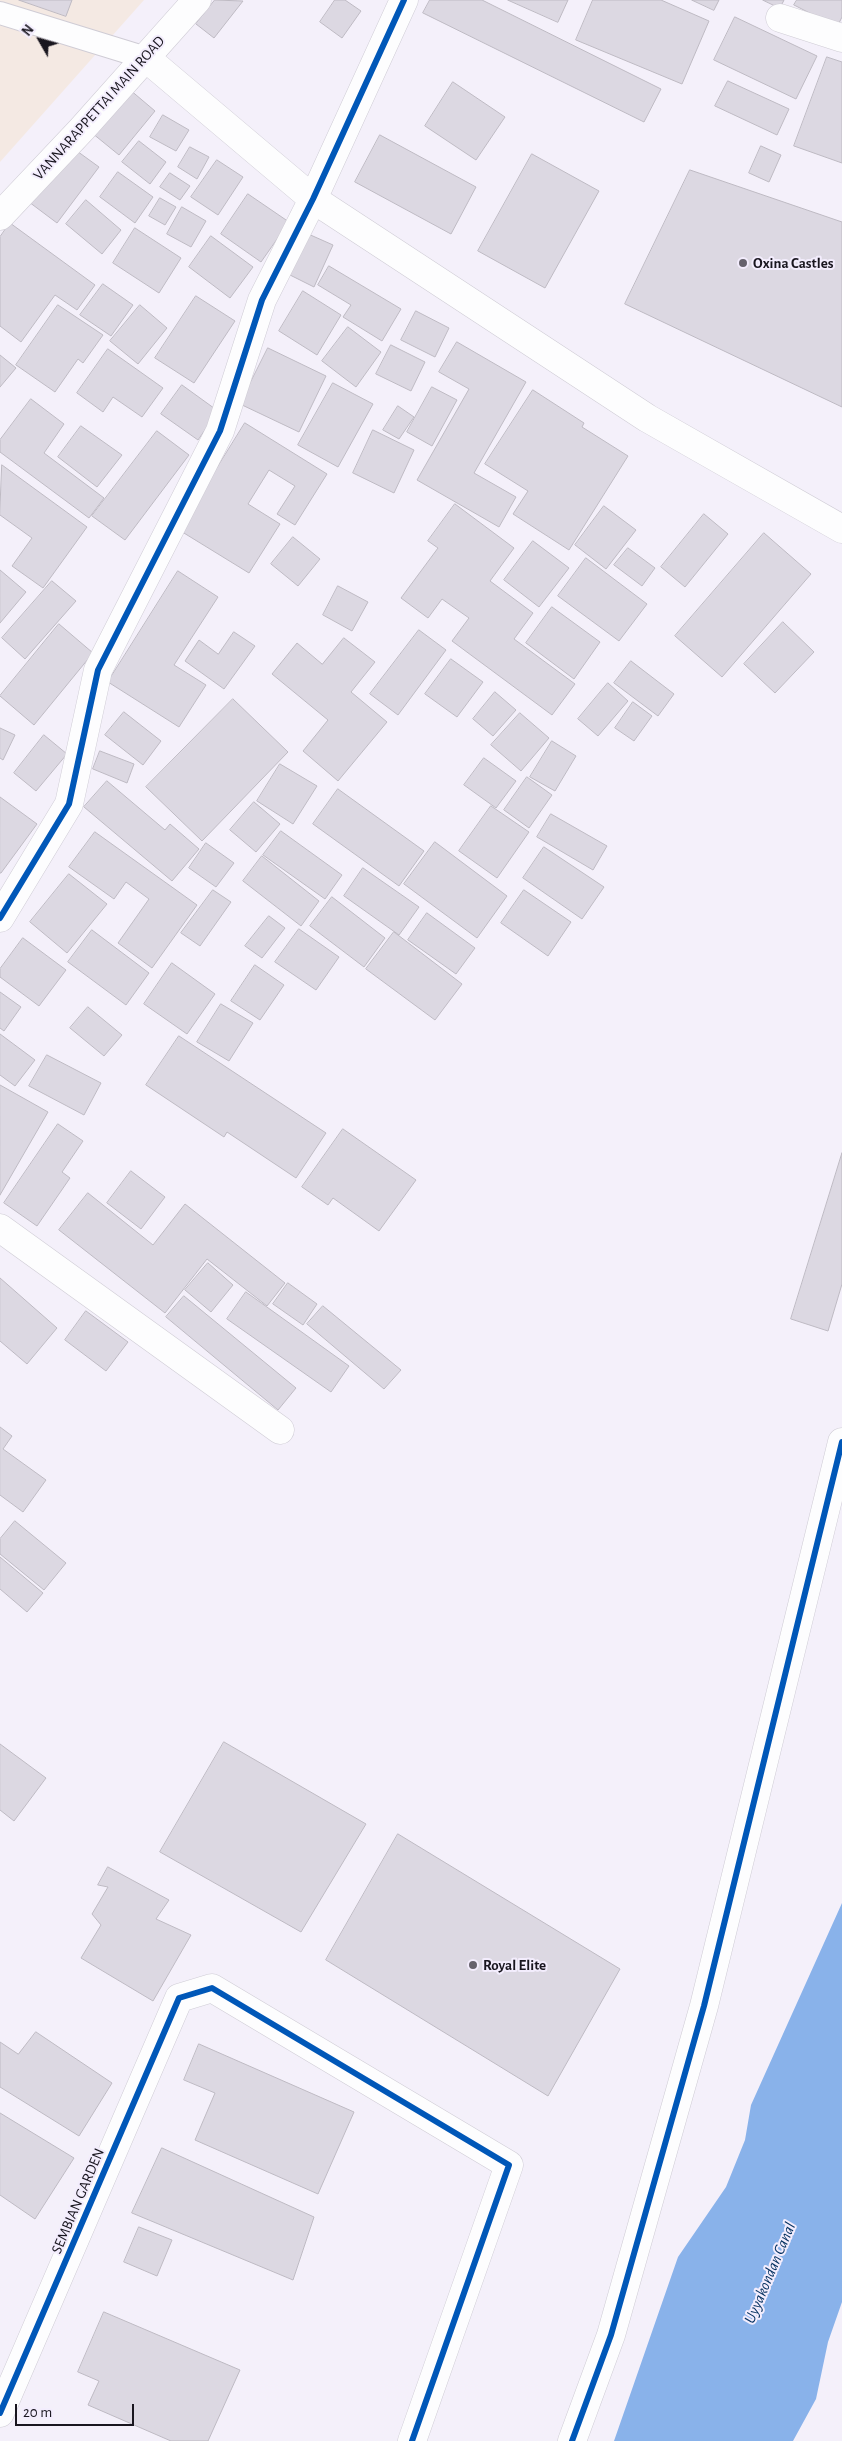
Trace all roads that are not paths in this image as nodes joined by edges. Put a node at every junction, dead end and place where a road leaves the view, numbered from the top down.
1 (197, 0) edge
2 (404, 0) edge
3 (0, 13) edge
4 (780, 18) dead end
5 (842, 38) edge
6 (146, 58) junction
7 (313, 199) junction
8 (0, 216) edge
9 (842, 529) edge
10 (3, 905) edge
11 (0, 1228) edge
12 (280, 1430) dead end
13 (842, 1442) edge
14 (0, 2413) edge
15 (412, 2441) edge
16 (572, 2441) edge

1 - 6 street, VANNARAPPETTAI MAIN ROAD
2 - 7 street
3 - 6 lane
4 - 5 street
6 - 7 street
6 - 8 street, VANNARAPPETTAI MAIN ROAD
7 - 9 street
7 - 10 street
11 - 12 street
13 - 16 street
14 - 15 street, SEMBIAN GARDEN

